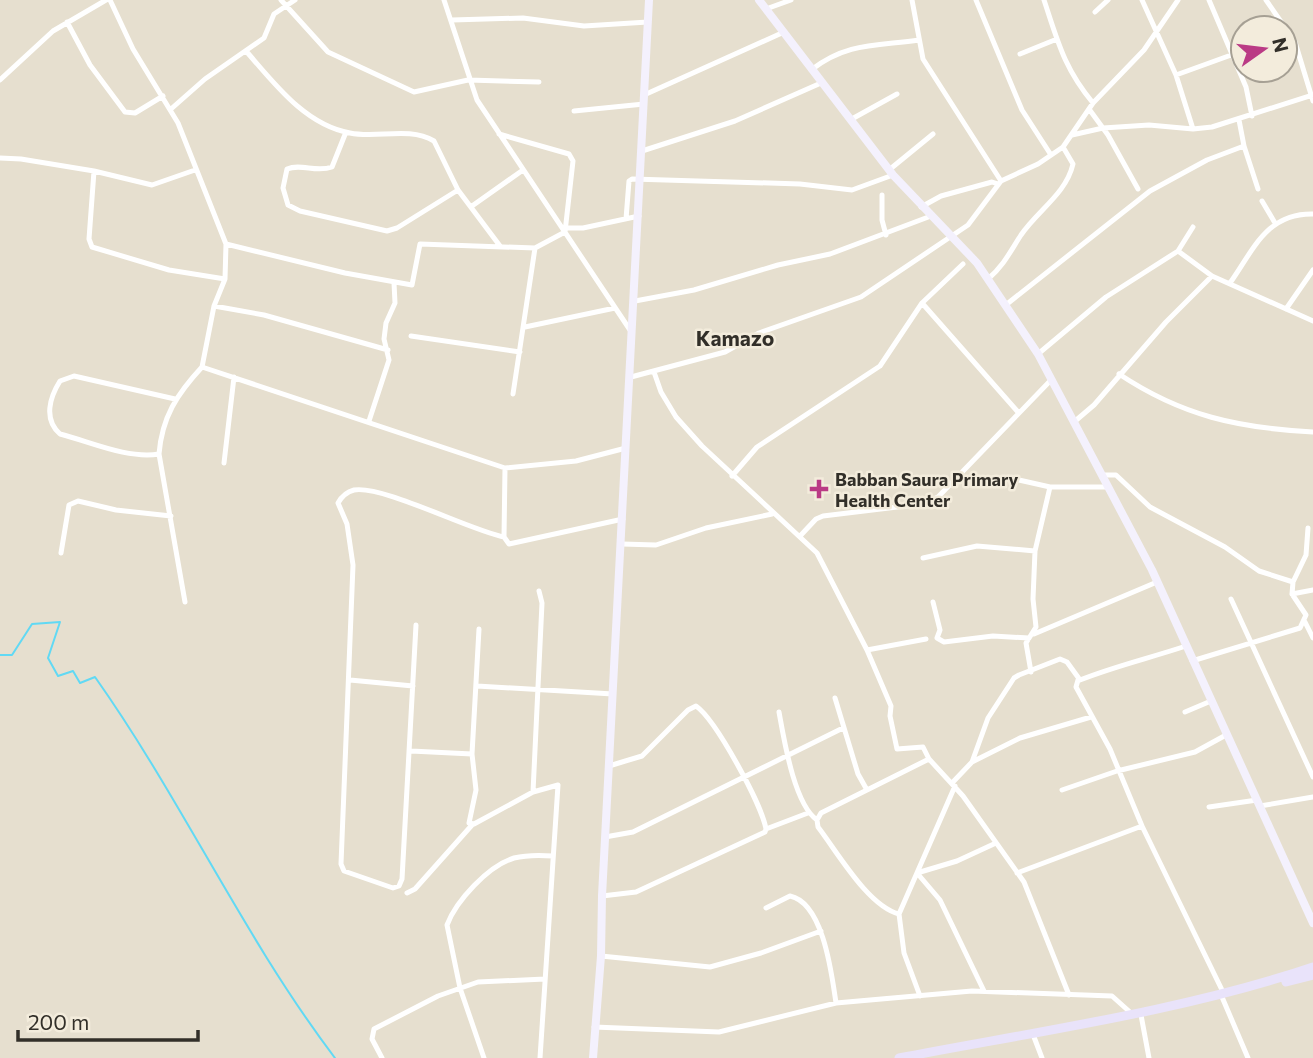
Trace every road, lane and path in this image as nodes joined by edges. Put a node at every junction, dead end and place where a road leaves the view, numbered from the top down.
1 (108, 0) edge
2 (295, 0) edge
3 (444, 0) edge
4 (649, 0) edge
5 (759, 0) edge
6 (791, 0) edge
7 (912, 0) edge
8 (976, 0) edge
9 (1044, 0) edge
10 (1108, 0) edge
11 (1142, 0) edge
12 (1178, 0) edge
13 (1209, 0) edge
14 (1266, 0) edge
15 (283, 2) edge
16 (766, 9) junction
17 (1095, 12) dead end
18 (452, 20) junction
19 (67, 22) junction
20 (648, 22) junction
21 (1158, 30) junction
22 (784, 32) junction
23 (1058, 39) junction
24 (919, 40) junction
25 (1229, 43) edge
26 (246, 51) junction
27 (1020, 54) dead end
28 (1229, 56) edge
29 (811, 70) junction
30 (1176, 75) junction
31 (0, 80) edge
32 (468, 80) junction
33 (539, 82) dead end
34 (821, 83) junction
35 (1245, 84) edge
36 (897, 94) dead end
37 (163, 96) junction
38 (1312, 97) edge
39 (644, 99) junction
40 (1091, 106) junction
41 (171, 109) junction
42 (574, 111) dead end
43 (1251, 116) junction
44 (850, 120) junction
45 (1239, 120) junction
46 (1103, 128) junction
47 (1193, 129) junction
48 (346, 132) junction
49 (499, 134) junction
50 (933, 134) dead end
51 (1072, 135) junction
52 (1244, 146) junction
53 (1063, 147) junction
54 (642, 151) junction
55 (1051, 155) junction
56 (0, 159) edge
57 (194, 170) junction
58 (523, 170) junction
59 (94, 171) junction
60 (891, 173) junction
61 (640, 179) junction
62 (1000, 182) junction
63 (1138, 189) dead end
64 (1258, 189) dead end
65 (458, 190) junction
66 (881, 195) dead end
67 (1262, 201) dead end
68 (472, 206) junction
69 (921, 207) junction
70 (1313, 214) edge
71 (639, 216) junction
72 (931, 216) junction
73 (626, 219) junction
74 (1275, 223) junction
75 (1193, 226) dead end
76 (565, 230) junction
77 (886, 235) junction
78 (950, 237) junction
79 (226, 244) junction
80 (500, 246) junction
81 (535, 248) junction
82 (1178, 251) junction
83 (963, 264) dead end
84 (1313, 270) edge
85 (1212, 276) junction
86 (225, 279) junction
87 (989, 279) junction
88 (394, 283) junction
89 (1230, 283) junction
90 (635, 302) junction
91 (922, 303) junction
92 (1007, 304) junction
93 (214, 306) junction
94 (615, 309) junction
95 (1286, 309) junction
96 (1313, 321) edge
97 (525, 327) junction
98 (411, 335) dead end
99 (633, 336) junction
100 (387, 349) junction
101 (520, 352) junction
102 (1038, 354) junction
103 (202, 367) junction
104 (654, 372) junction
105 (1119, 374) junction
106 (234, 377) junction
107 (631, 377) junction
108 (1051, 380) junction
109 (513, 394) dead end
110 (174, 399) junction
111 (1018, 412) junction
112 (369, 421) junction
113 (1074, 422) junction
114 (1313, 432) edge
115 (627, 448) junction
116 (159, 454) junction
117 (223, 463) dead end
118 (505, 468) junction
119 (1102, 475) junction
120 (732, 476) junction
121 (1019, 480) dead end
122 (1050, 487) junction
123 (1108, 487) junction
124 (772, 514) junction
125 (171, 516) junction
126 (623, 519) junction
127 (1308, 528) dead end
128 (801, 535) junction
129 (504, 537) junction
130 (622, 544) junction
131 (1035, 551) junction
132 (61, 553) dead end
133 (923, 558) dead end
134 (1157, 582) junction
135 (1293, 582) junction
136 (1313, 590) edge
137 (539, 591) dead end
138 (1293, 594) junction
139 (1231, 599) dead end
140 (933, 601) dead end
141 (185, 602) dead end
142 (1305, 622) junction
143 (416, 625) dead end
144 (479, 629) dead end
145 (1031, 636) junction
146 (1313, 638) edge
147 (926, 639) dead end
148 (1250, 644) junction
149 (1186, 646) junction
150 (867, 650) junction
151 (1192, 661) junction
152 (1031, 672) junction
153 (351, 680) junction
154 (1078, 680) junction
155 (413, 685) junction
156 (477, 686) junction
157 (538, 690) junction
158 (613, 694) junction
159 (835, 698) dead end
160 (1211, 701) junction
161 (779, 712) dead end
162 (1185, 712) dead end
163 (1091, 717) junction
164 (844, 728) junction
165 (1226, 735) junction
166 (411, 751) junction
167 (472, 754) junction
168 (787, 754) junction
169 (929, 759) junction
170 (972, 762) junction
171 (609, 766) junction
172 (1117, 771) junction
173 (1313, 776) edge
174 (743, 778) junction
175 (953, 785) junction
176 (867, 790) junction
177 (1062, 790) dead end
178 (533, 792) junction
179 (1313, 797) edge
180 (1259, 803) junction
181 (1209, 807) dead end
182 (808, 813) junction
183 (817, 820) junction
184 (472, 825) junction
185 (1142, 826) junction
186 (766, 829) junction
187 (605, 837) junction
188 (996, 843) junction
189 (553, 856) junction
190 (917, 873) junction
191 (1017, 873) junction
192 (407, 893) dead end
193 (602, 896) junction
194 (766, 908) dead end
195 (899, 914) junction
196 (1313, 923) edge
197 (821, 932) junction
198 (601, 956) junction
199 (1313, 967) edge
200 (1313, 975) edge
201 (545, 979) junction
202 (460, 988) junction
203 (984, 991) junction
204 (1069, 995) junction
205 (1223, 995) junction
206 (920, 996) junction
207 (836, 1003) junction
208 (1136, 1014) junction
209 (594, 1027) junction
210 (1034, 1037) junction
211 (1013, 1038) junction
212 (382, 1058) edge
213 (484, 1058) edge
214 (540, 1058) edge
215 (593, 1058) edge
216 (899, 1058) edge
217 (924, 1058) edge
218 (1042, 1058) edge
219 (1149, 1058) edge
220 (1248, 1058) edge

1 - 19 street
1 - 37 street
2 - 15 street
3 - 18 street
4 - 20 street
5 - 16 street
6 - 16 street
7 - 24 street
8 - 55 street
9 - 23 street
10 - 17 street
11 - 21 street
12 - 21 street
13 - 25 street
14 - 38 street
15 - 26 street
15 - 32 street
16 - 22 street
18 - 20 street
18 - 32 street
19 - 31 street
19 - 37 street
20 - 39 street
21 - 30 street
21 - 40 street
22 - 29 street
22 - 39 street
23 - 27 street
23 - 40 street
24 - 29 street
24 - 62 street
26 - 41 street
26 - 48 street
28 - 30 street
29 - 34 street
30 - 47 street
32 - 33 street
32 - 49 street
34 - 44 street
34 - 54 street
35 - 43 street
36 - 44 street
37 - 41 street
38 - 43 street
39 - 42 street
39 - 54 street
40 - 46 street
40 - 51 street
41 - 57 street
43 - 45 street
44 - 60 street
45 - 47 street
45 - 52 street
46 - 47 street
46 - 51 street
46 - 63 street
48 - 65 street
48 - 65 street
49 - 58 street
49 - 76 street
50 - 60 street
51 - 53 street
52 - 64 street
52 - 92 street
53 - 55 street
53 - 87 street
54 - 61 street
55 - 62 street
56 - 59 street
57 - 59 street
57 - 79 street
58 - 68 street
58 - 76 street
59 - 86 street
60 - 61 street
60 - 69 street
61 - 71 street
61 - 73 street
62 - 69 street
62 - 78 street
65 - 68 street
66 - 77 street
67 - 74 street
68 - 80 street
69 - 72 street
70 - 74 street
71 - 73 street
71 - 90 street
72 - 77 street
72 - 78 street
73 - 76 street
74 - 89 street
75 - 82 street
76 - 81 street
76 - 94 street
77 - 90 street
78 - 87 street
78 - 104 street
79 - 86 street
79 - 88 street
80 - 81 street
80 - 88 street
81 - 97 street
82 - 85 street
82 - 102 street
83 - 91 street
84 - 95 street
85 - 89 street
85 - 105 street
86 - 93 street
87 - 92 street
88 - 100 street
89 - 95 street
90 - 99 street
91 - 111 street
91 - 120 street
92 - 102 street
93 - 100 street
93 - 103 street
94 - 97 street
94 - 99 street
95 - 96 street
97 - 101 street
98 - 101 street
99 - 107 street
100 - 112 street
101 - 109 street
102 - 108 street
103 - 106 street
103 - 110 street
104 - 107 street
104 - 120 street
105 - 113 street
105 - 114 street
106 - 112 street
106 - 117 street
107 - 115 street
108 - 111 street
108 - 113 street
110 - 116 street
110 - 116 street
111 - 128 street
112 - 118 street
113 - 119 street
115 - 118 street
115 - 126 street
116 - 125 street
118 - 129 street
119 - 123 street
119 - 135 street
120 - 124 street
121 - 122 street
122 - 123 street
122 - 131 street
123 - 134 street
124 - 128 street
124 - 130 street
125 - 132 street
125 - 141 street
126 - 129 street
126 - 130 street
127 - 135 street
128 - 150 street
129 - 153 street
130 - 158 street
131 - 133 street
131 - 145 street
134 - 145 street
134 - 149 street
135 - 138 street
136 - 138 street
137 - 157 street
138 - 142 street
139 - 148 street
140 - 145 street
142 - 146 street
142 - 148 street
143 - 155 street
144 - 156 street
145 - 152 street
147 - 150 street
148 - 151 street
148 - 173 street
149 - 151 street
149 - 154 street
150 - 169 street
151 - 160 street
152 - 154 street
152 - 170 street
153 - 155 street
153 - 166 street
154 - 163 street
155 - 166 street
156 - 157 street
156 - 167 street
157 - 158 street
157 - 178 street
158 - 171 street
159 - 164 street
160 - 162 street
160 - 165 street
161 - 168 street
163 - 170 street
163 - 172 street
164 - 168 street
164 - 176 street
165 - 172 street
165 - 180 street
166 - 167 street
167 - 184 street
168 - 174 street
168 - 182 street
169 - 175 street
169 - 176 street
170 - 175 street
171 - 174 street
171 - 187 street
172 - 177 street
172 - 185 street
174 - 186 street
174 - 187 street
175 - 188 street
175 - 190 street
176 - 183 street
178 - 184 street
178 - 189 street
179 - 180 street
180 - 181 street
180 - 196 street
182 - 183 street
182 - 186 street
183 - 195 street
184 - 192 street
185 - 191 street
185 - 205 street
186 - 193 street
187 - 193 street
188 - 190 street
188 - 191 street
189 - 201 street
189 - 202 street
190 - 195 street
190 - 203 street
191 - 204 street
193 - 198 street
194 - 197 street
195 - 206 street
197 - 198 street
197 - 207 street
198 - 209 street
199 - 205 main road
200 - 205 main road
201 - 202 street
201 - 214 street
202 - 212 street
202 - 213 street
203 - 204 street
203 - 206 street
204 - 208 street
205 - 208 main road
205 - 220 street
206 - 207 street
207 - 209 street
208 - 210 main road
208 - 211 main road
208 - 219 street
209 - 215 street
210 - 211 main road
210 - 218 street
211 - 216 main road
211 - 217 main road

